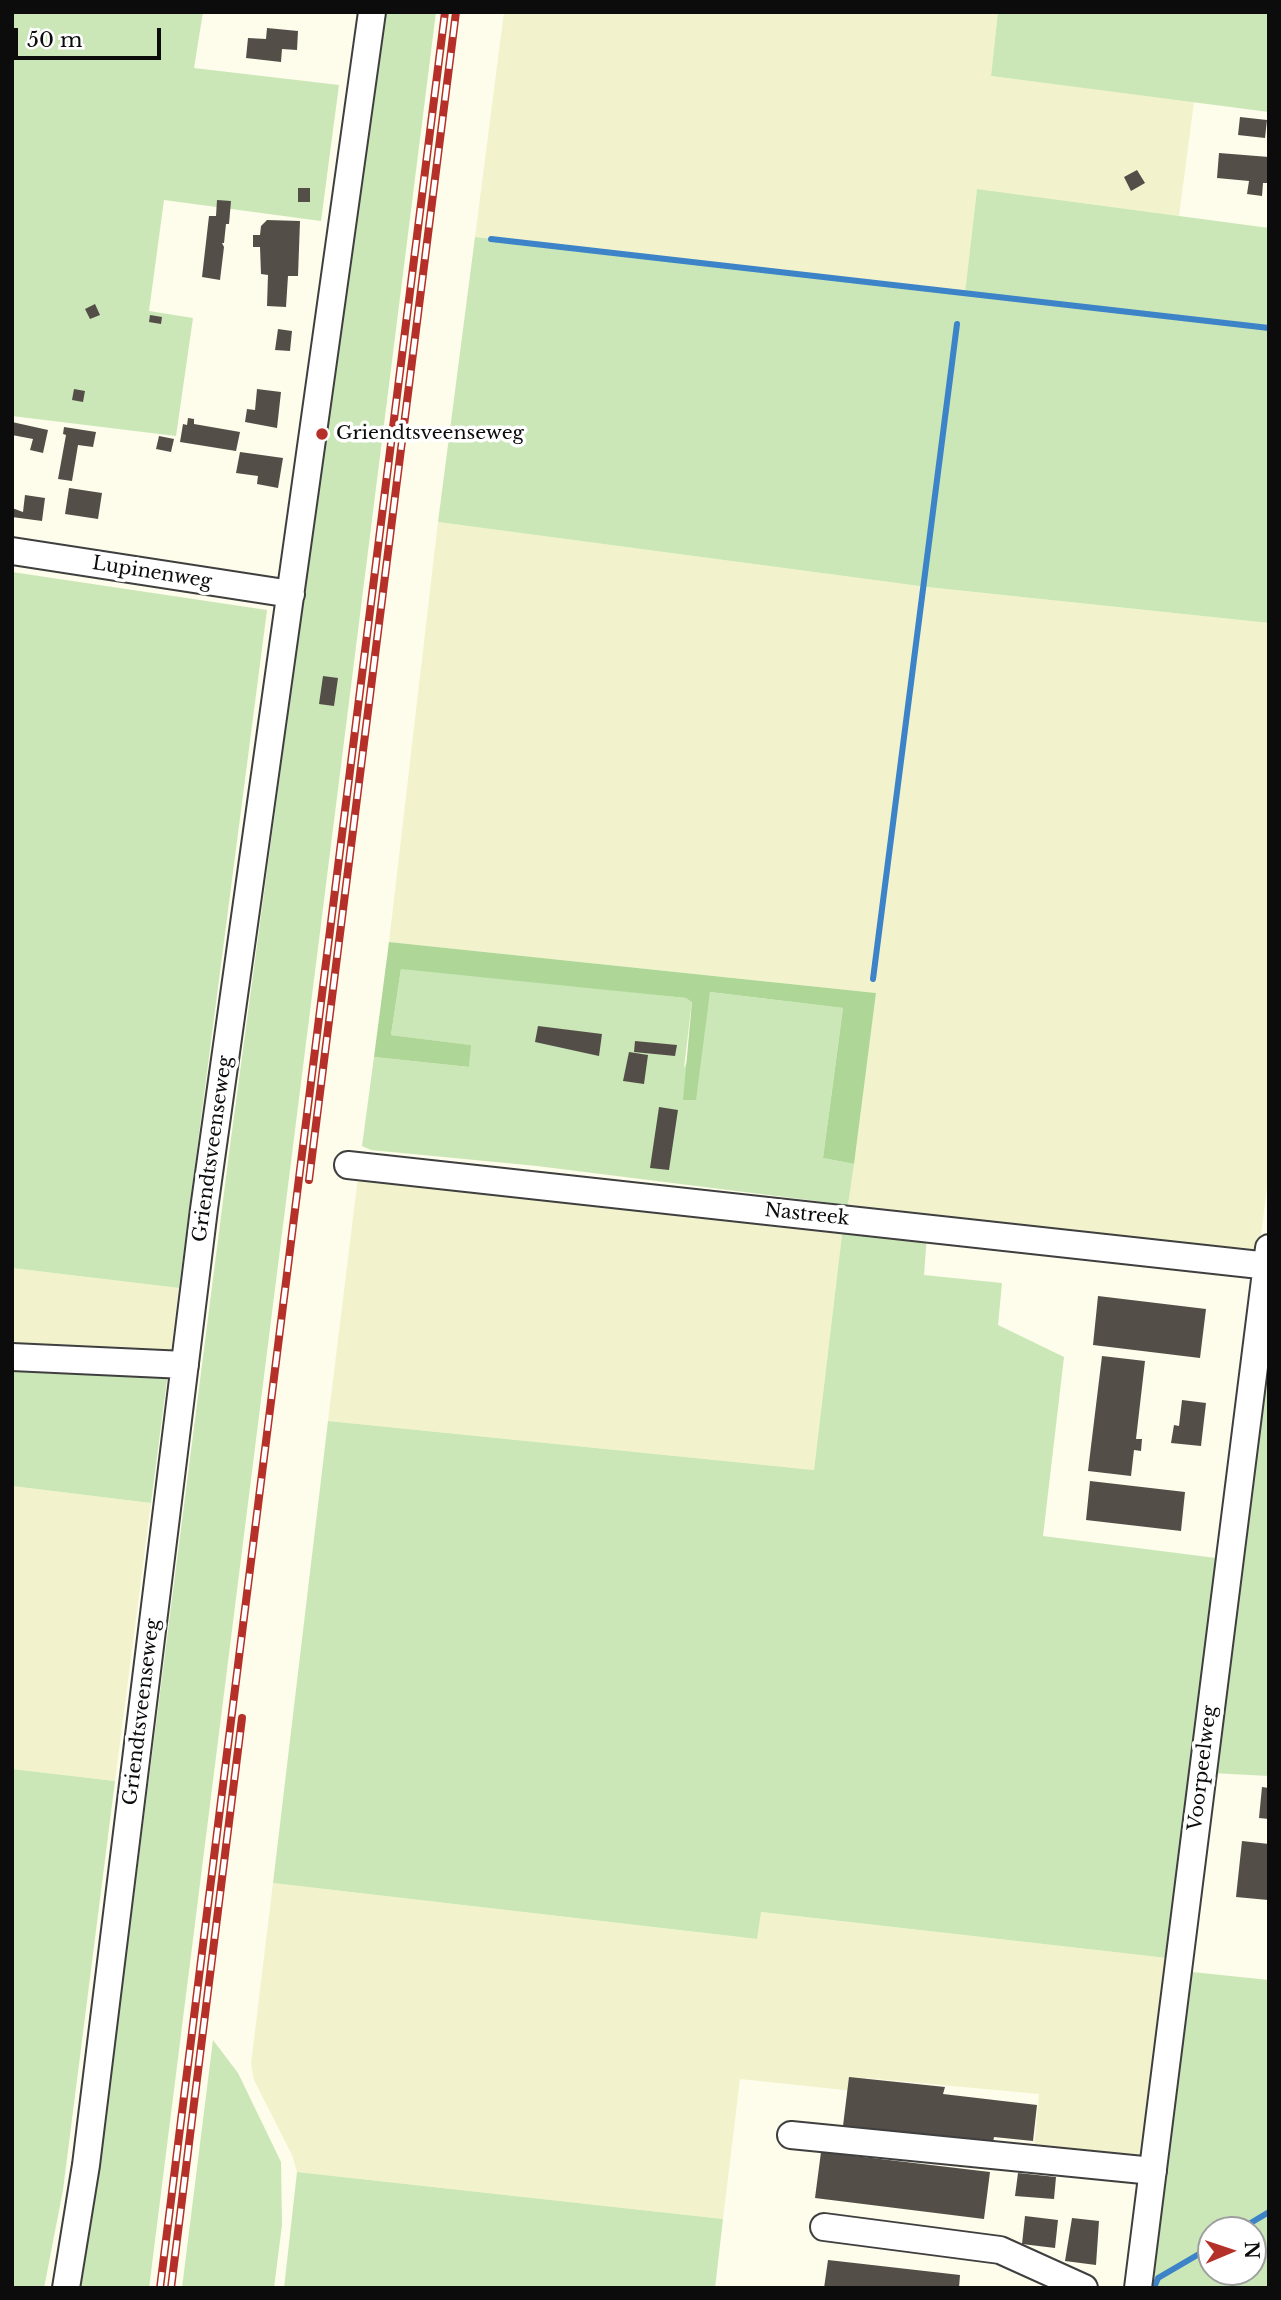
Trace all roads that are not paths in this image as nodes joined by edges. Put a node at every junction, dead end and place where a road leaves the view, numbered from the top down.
1 (372, 12) edge
2 (12, 551) edge
3 (291, 594) junction
4 (348, 1165) dead end
5 (1268, 1260) edge
6 (12, 1357) edge
7 (185, 1365) junction
8 (791, 2135) dead end
9 (1153, 2171) junction
10 (824, 2227) dead end
11 (66, 2288) edge
12 (1084, 2288) edge
13 (1138, 2288) edge

1 - 3 street, Griendtsveenseweg
2 - 3 street, Lupinenweg
3 - 7 street, Griendtsveenseweg
4 - 5 street, Nastreek
5 - 9 street, Voorpeelweg
6 - 7 street
7 - 11 street, Griendtsveenseweg
8 - 9 street
9 - 13 street, Voorpeelweg
10 - 12 street

